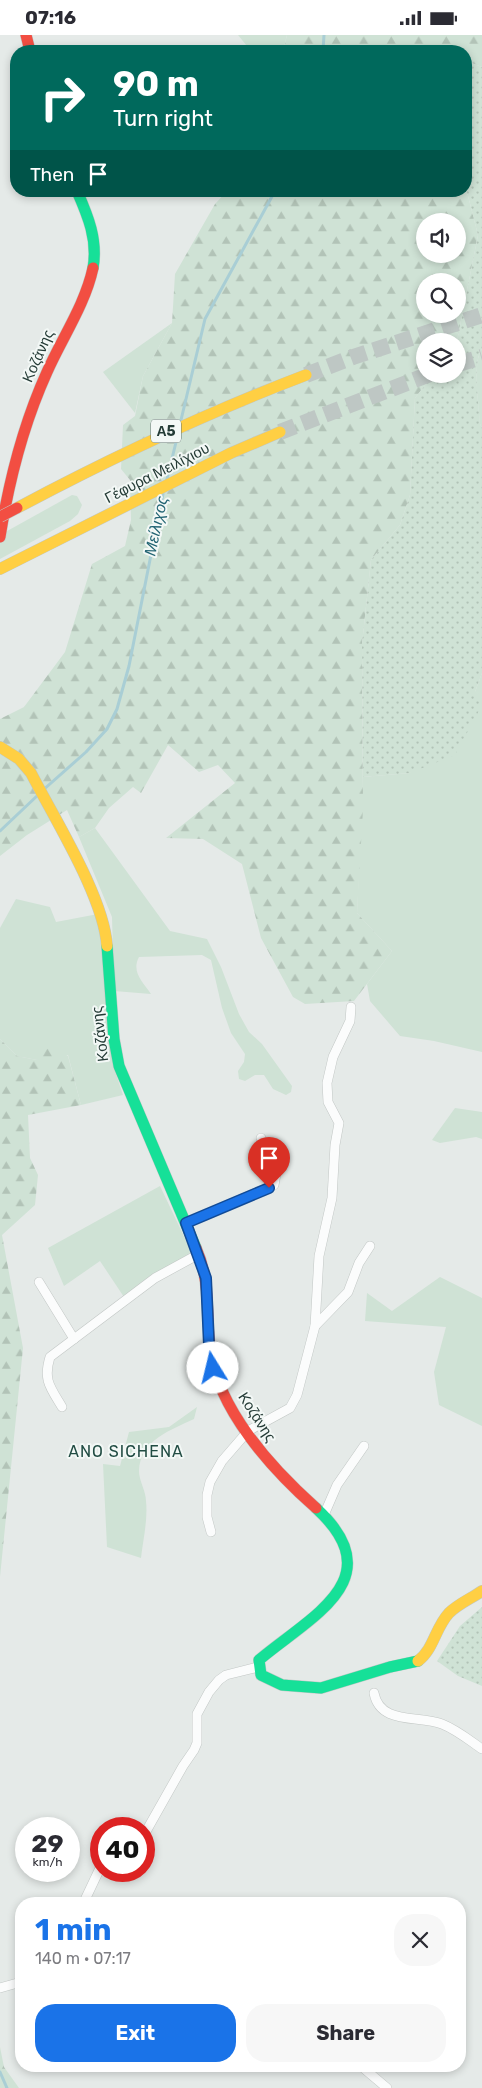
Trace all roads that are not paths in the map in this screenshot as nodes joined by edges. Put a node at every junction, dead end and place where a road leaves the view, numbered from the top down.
1 (79, 197) edge
2 (306, 375) tunnel mouth
3 (280, 432) tunnel mouth
4 (0, 517) edge
5 (0, 537) edge
6 (0, 569) edge
7 (0, 747) edge
8 (351, 1007) dead end
9 (261, 1138) dead end
10 (186, 1223) junction
11 (370, 1246) dead end
12 (199, 1255) junction
13 (39, 1282) dead end
14 (315, 1326) junction
15 (74, 1339) junction
16 (62, 1407) dead end
17 (248, 1431) junction
18 (364, 1446) dead end
19 (324, 1515) junction
20 (211, 1532) dead end
21 (482, 1591) edge
22 (258, 1667) junction
23 (374, 1693) dead end
24 (482, 1749) edge
25 (154, 1817) edge
26 (94, 1882) edge
27 (87, 1897) edge
28 (15, 1984) edge
29 (0, 1988) edge
30 (368, 2072) edge
31 (387, 2088) edge

1 - 5 main road, Κοζάνης
2 - 4 main road, Α5, bridge
3 - 6 main road, Γέφυρα Μειλίχιου
7 - 10 main road, Κοζάνης
8 - 14 street
9 - 10 street
10 - 12 main road, Κοζάνης
11 - 14 street
12 - 15 street
12 - 17 main road, Κοζάνης
13 - 15 street
14 - 17 street
15 - 16 street
17 - 19 main road, Κοζάνης
17 - 20 street
18 - 19 street
19 - 22 main road, Κοζάνης
21 - 22 main road
22 - 25 street
23 - 24 street
26 - 27 street
28 - 29 street
30 - 31 street

